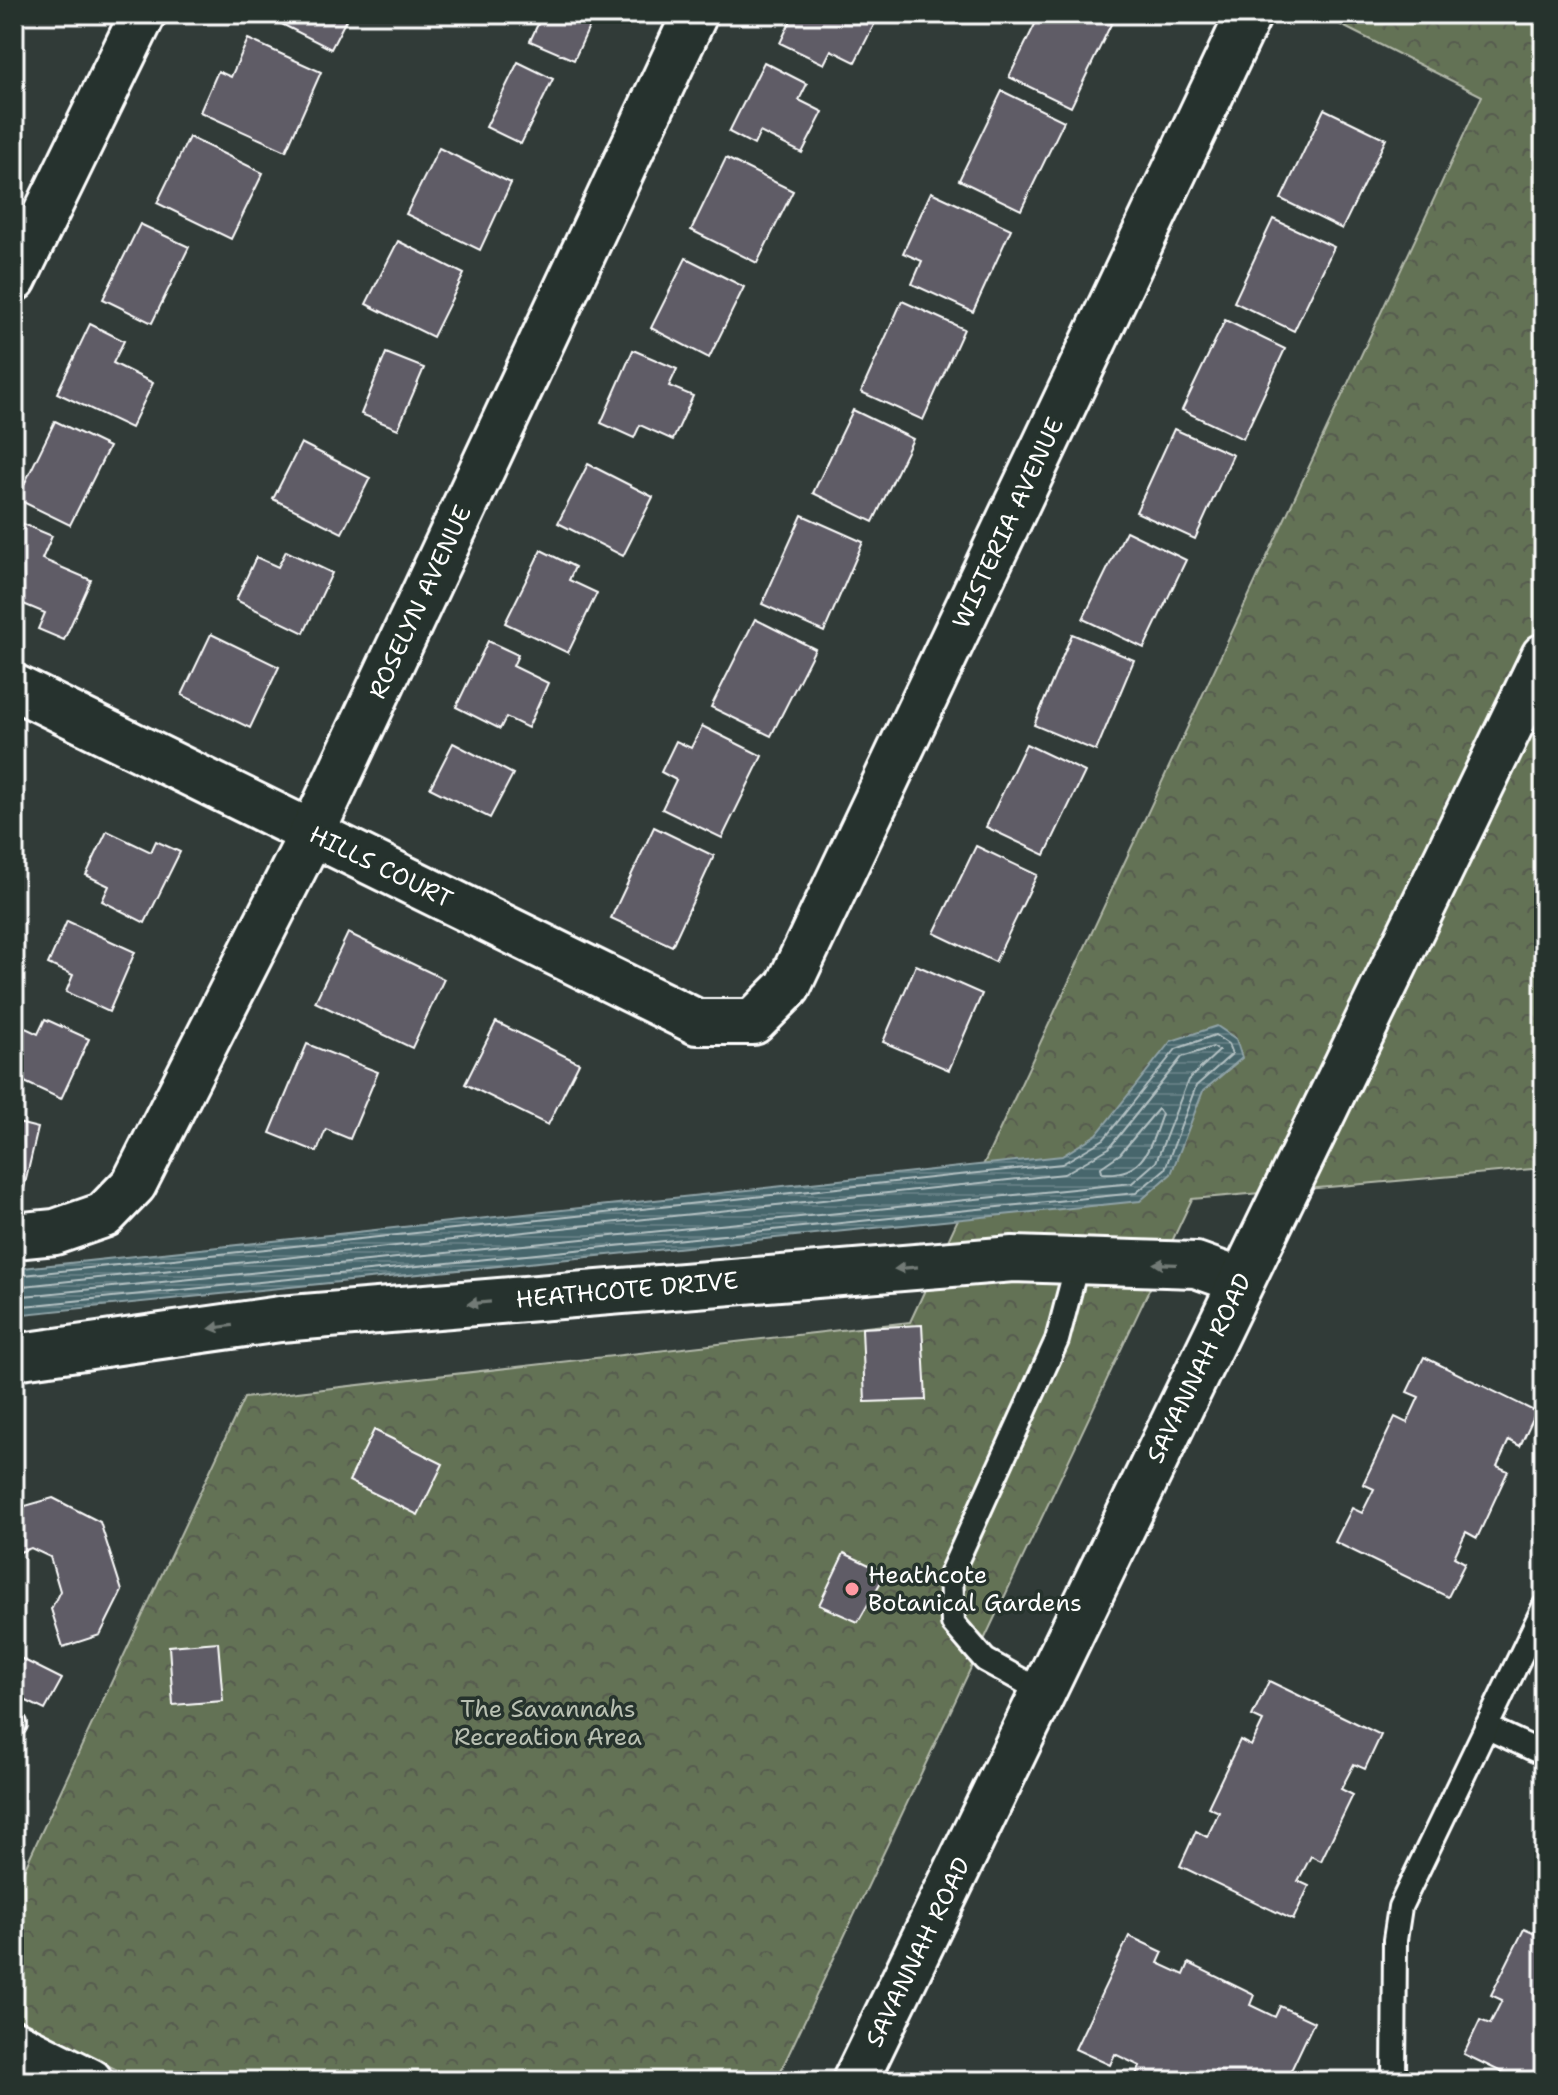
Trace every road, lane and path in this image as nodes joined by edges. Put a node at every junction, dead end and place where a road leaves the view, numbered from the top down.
1 (143, 14) edge
2 (695, 14) edge
3 (1249, 14) edge
4 (14, 279) edge
5 (1544, 656) edge
6 (14, 687) edge
7 (312, 833) junction
8 (753, 1022) joint
9 (14, 1236) edge
10 (1078, 1260) junction
11 (1241, 1281) junction
12 (14, 1357) edge
13 (1544, 1607) edge
14 (1043, 1692) junction
15 (1486, 1727) junction
16 (1544, 1754) edge
17 (14, 2043) edge
18 (90, 2081) edge
19 (855, 2081) edge
20 (1394, 2081) edge

1 - 4 street
2 - 7 street, ROSELYN AVENUE
3 - 8 street, WISTERIA AVENUE
5 - 11 street, SAVANNAH ROAD
6 - 7 street, HILLS COURT
7 - 8 street, HILLS COURT
7 - 9 street, ROSELYN AVENUE
11 -> 10 street, HEATHCOTE DRIVE
10 -> 12 street, HEATHCOTE DRIVE
10 - 14 lane
11 - 14 street, SAVANNAH ROAD
13 - 15 lane
14 - 19 street, SAVANNAH ROAD
15 - 16 lane
15 - 20 lane
17 - 18 street

